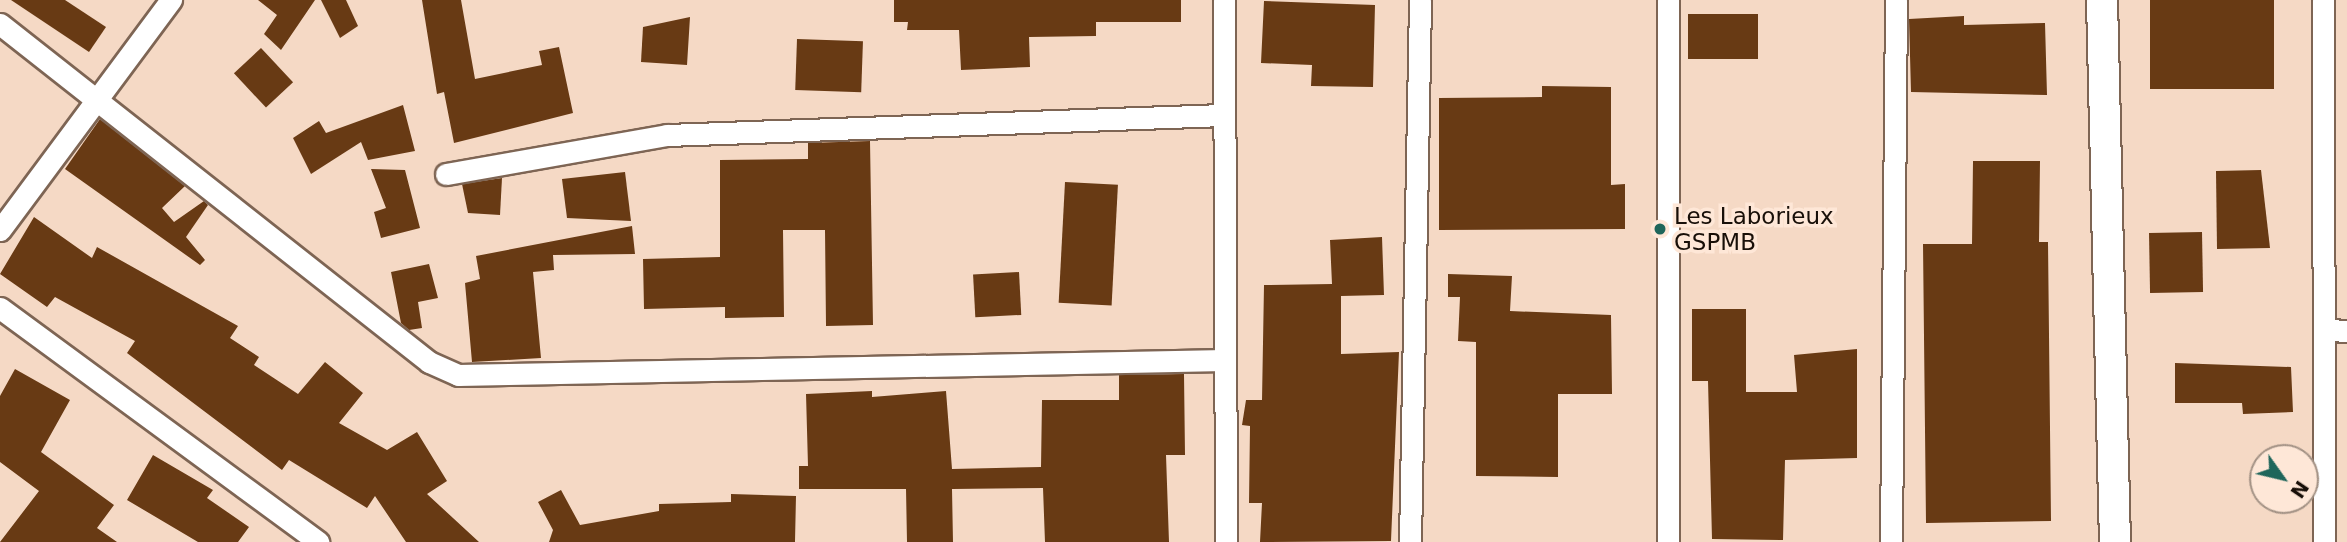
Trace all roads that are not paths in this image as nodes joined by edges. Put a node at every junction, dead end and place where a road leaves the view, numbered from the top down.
1 (171, 0) edge
2 (1224, 0) edge
3 (1420, 0) edge
4 (1668, 0) edge
5 (1896, 0) edge
6 (2102, 0) edge
7 (2323, 0) edge
8 (0, 24) edge
9 (99, 97) junction
10 (1224, 115) junction
11 (446, 174) dead end
12 (0, 230) edge
13 (0, 308) edge
14 (2324, 330) junction
15 (2347, 331) edge
16 (1225, 360) junction
17 (318, 542) edge
18 (1226, 542) edge
19 (1410, 542) edge
20 (1668, 542) edge
21 (1891, 542) edge
22 (2115, 542) edge
23 (2324, 542) edge

1 - 9 street
2 - 10 street
3 - 19 street
4 - 20 street
5 - 21 street
6 - 22 main road
7 - 14 street
8 - 9 street
9 - 12 street
9 - 16 street
10 - 11 street
10 - 16 street
13 - 17 street
14 - 15 street
14 - 23 street
16 - 18 street

